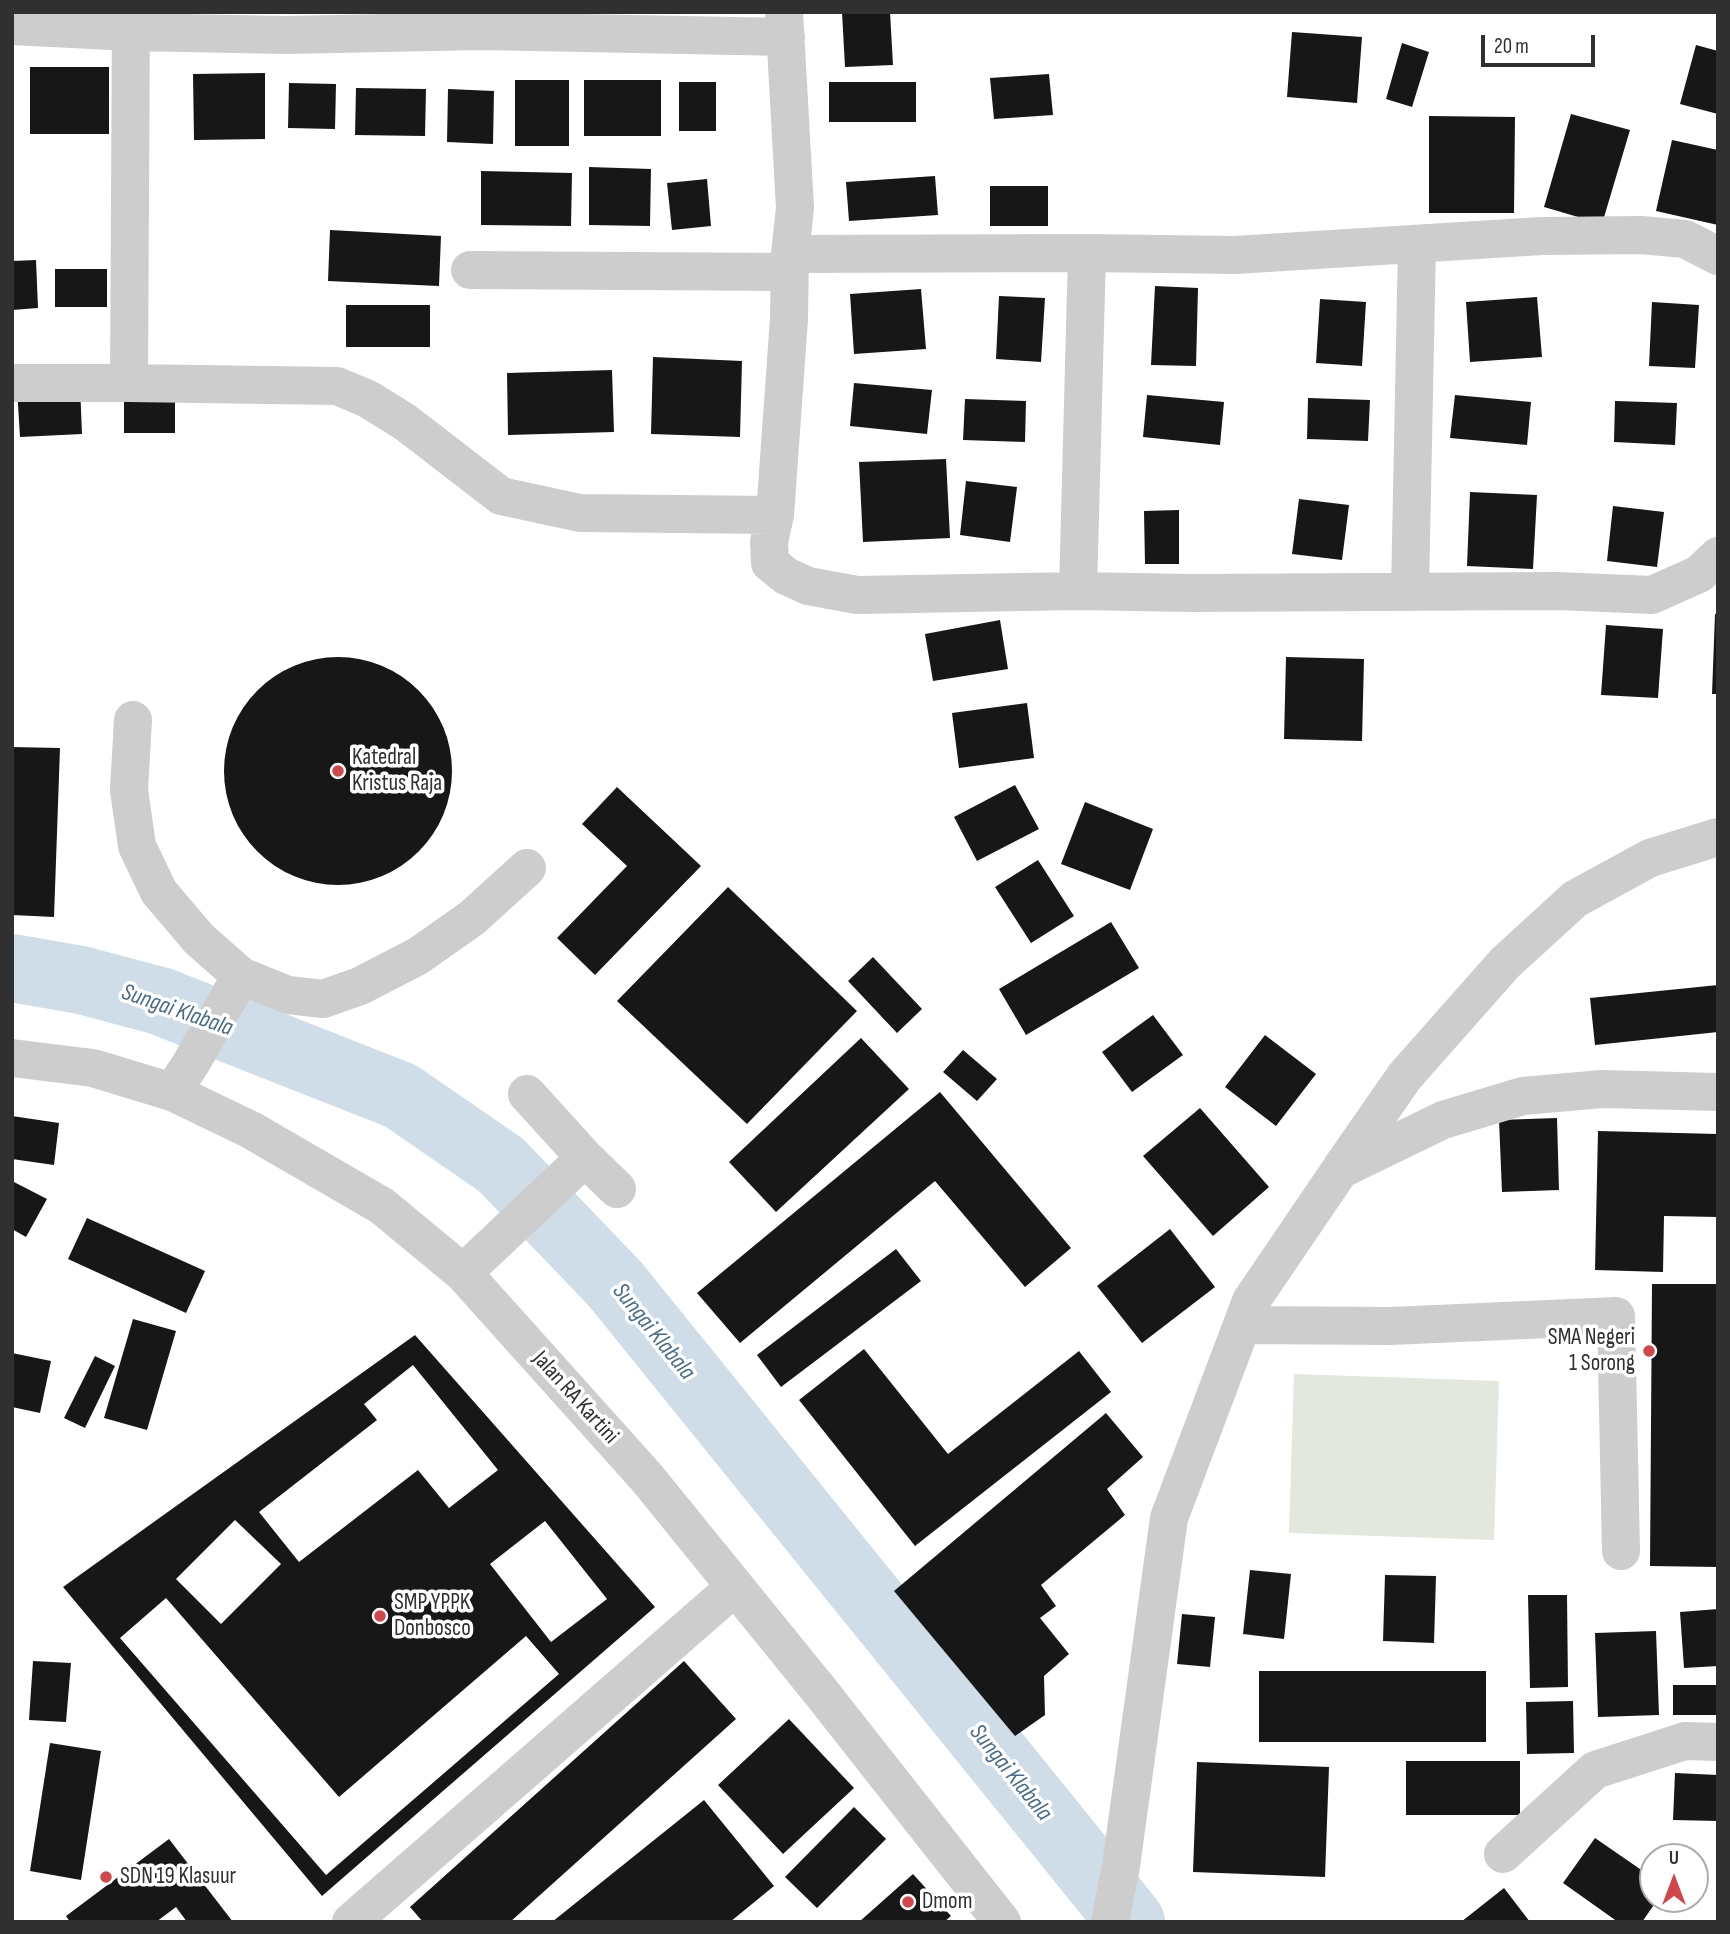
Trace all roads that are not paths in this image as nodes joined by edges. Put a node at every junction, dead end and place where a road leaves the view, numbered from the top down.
1 (131, 22) edge
2 (785, 25) edge
3 (12, 26) edge
4 (1417, 244) junction
5 (1087, 253) junction
6 (1718, 256) edge
7 (790, 263) junction
8 (470, 270) dead end
9 (12, 383) edge
10 (129, 383) junction
11 (775, 515) junction
12 (1718, 556) edge
13 (1078, 591) junction
14 (1410, 591) junction
15 (133, 720) dead end
16 (1718, 837) edge
17 (527, 868) dead end
18 (235, 986) junction
19 (12, 1058) edge
20 (181, 1079) junction
21 (1718, 1092) edge
22 (527, 1094) dead end
23 (585, 1158) junction
24 (1340, 1170) junction
25 (617, 1189) dead end
26 (463, 1273) junction
27 (1242, 1325) junction
28 (1621, 1550) dead end
29 (734, 1587) junction
30 (1718, 1742) edge
31 (1503, 1854) dead end
32 (351, 1922) edge
33 (1002, 1922) edge
34 (1110, 1922) edge

1 - 2 street
1 - 3 street
1 - 10 street
2 - 7 street
4 - 5 street
4 - 6 street
4 - 14 street
5 - 7 street
5 - 13 street
7 - 8 street
7 - 11 street
9 - 10 street
10 - 11 street
11 - 13 street
12 - 14 street
13 - 14 street
15 - 18 street
16 - 24 street
17 - 18 street
18 - 20 street
19 - 20 street, Jalan RA Kartini
20 - 26 street, Jalan RA Kartini
21 - 24 street
22 - 23 street
23 - 25 street
23 - 26 street
24 - 27 street
26 - 29 street, Jalan RA Kartini
27 - 28 street
27 - 34 street
29 - 32 street
29 - 33 street, Jalan RA Kartini
30 - 31 street

